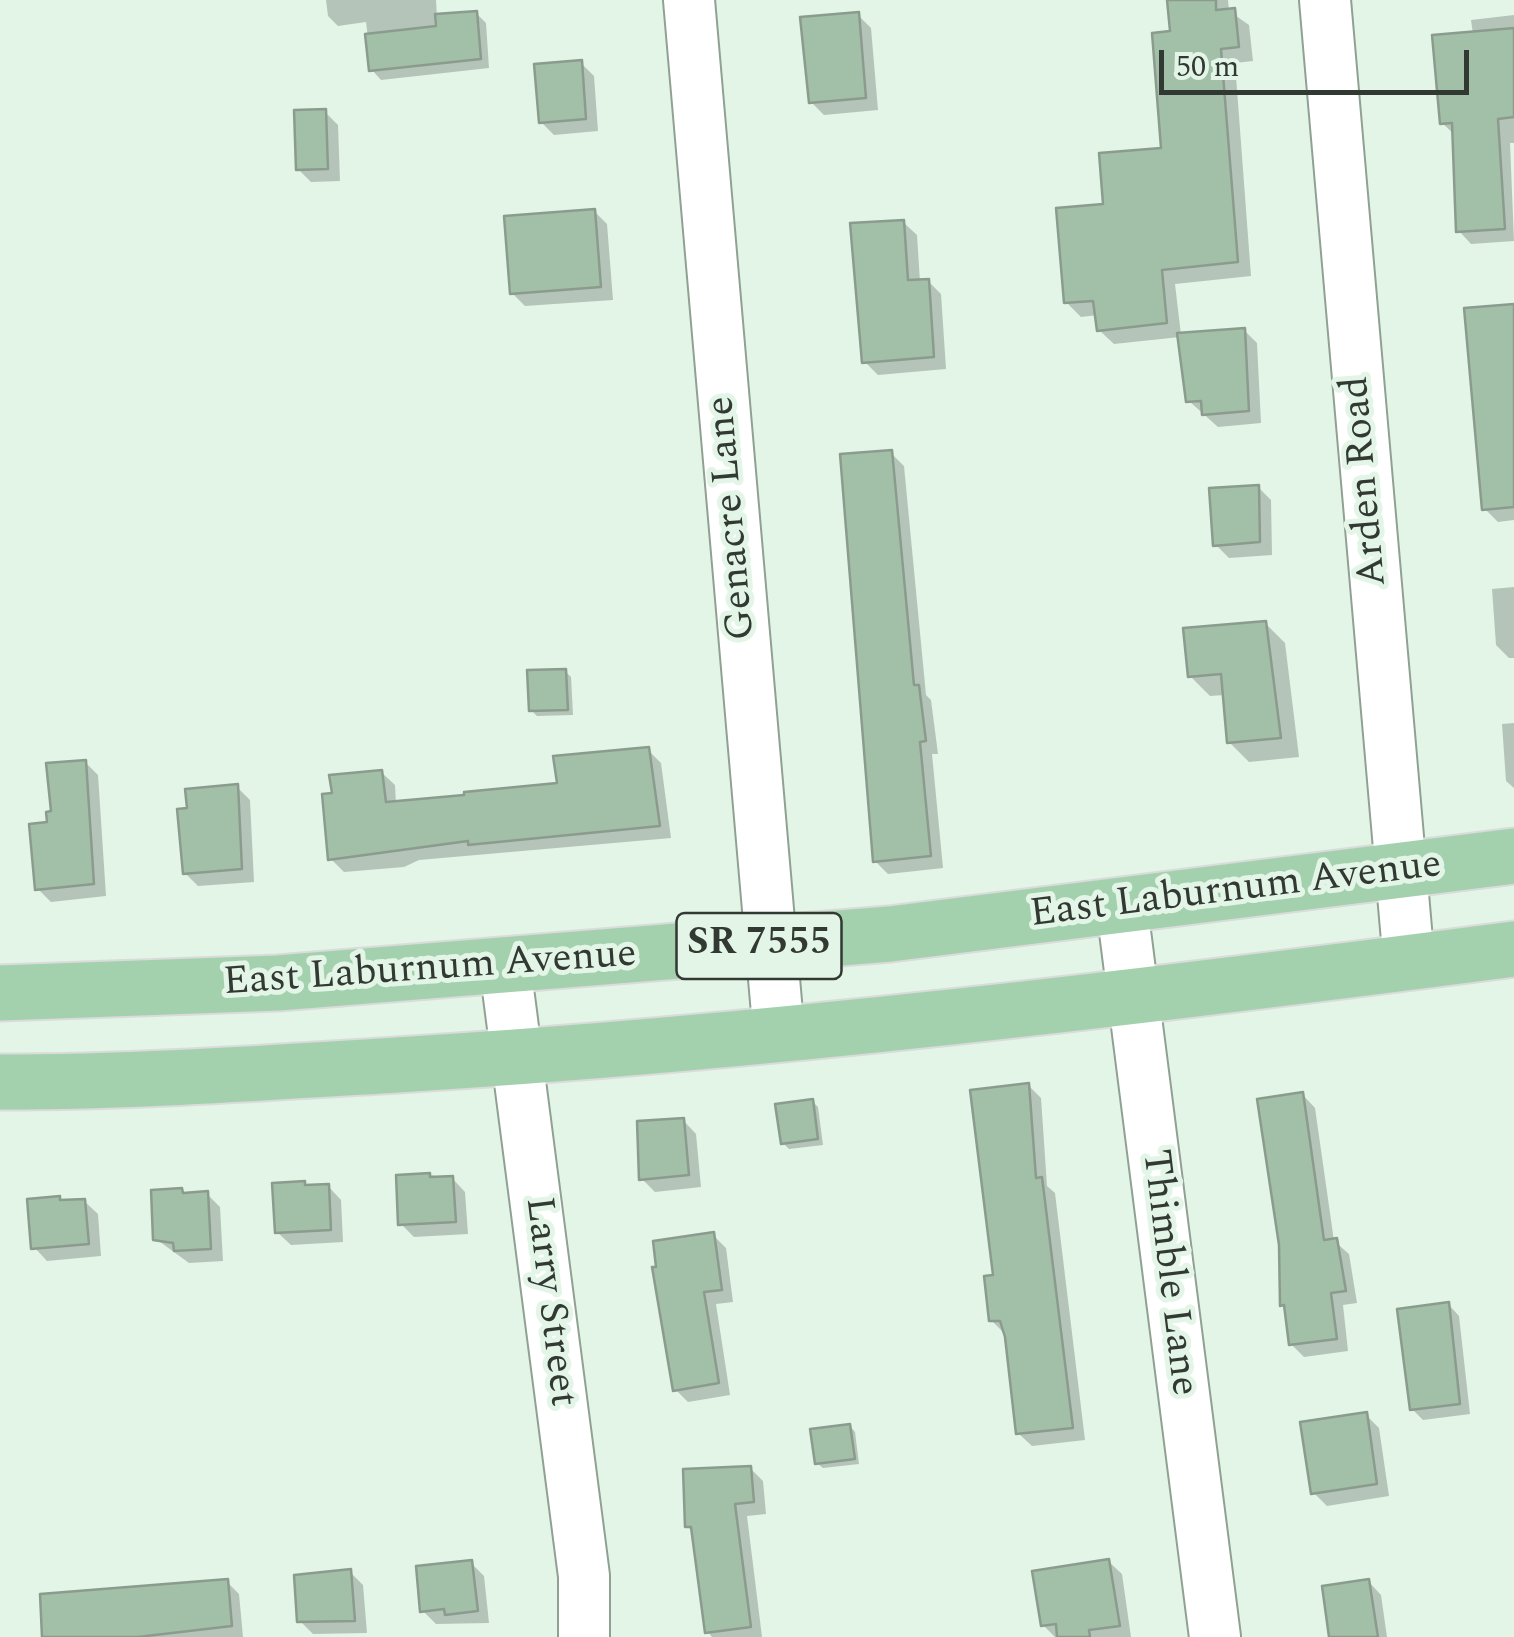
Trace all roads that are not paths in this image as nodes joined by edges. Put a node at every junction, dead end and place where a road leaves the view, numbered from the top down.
1 (690, 0) edge
2 (1324, 0) edge
3 (1514, 856) edge
4 (1401, 870) junction
5 (1122, 908) junction
6 (771, 945) junction
7 (1514, 949) edge
8 (1410, 963) junction
9 (505, 966) junction
10 (0, 993) edge
11 (1133, 998) junction
12 (779, 1036) junction
13 (516, 1058) junction
14 (0, 1082) edge
15 (584, 1637) edge
16 (1215, 1637) edge

1 - 6 street, Genacre Lane
2 - 4 street, Arden Road
3 - 4 main road, East Laburnum Avenue / SR 7555
4 - 5 main road, East Laburnum Avenue / SR 7555
4 - 8 street, Arden Road
5 - 6 main road, East Laburnum Avenue / SR 7555
5 - 11 street, Thimble Lane
6 - 9 main road, East Laburnum Avenue / SR 7555
6 - 12 street, Genacre Lane
7 - 8 main road, SR 7555
8 - 11 main road, SR 7555
9 - 10 main road, East Laburnum Avenue / SR 7555
9 - 13 street, Larry Street
11 - 12 main road, SR 7555
11 - 16 street, Thimble Lane
12 - 13 main road, SR 7555
13 - 14 main road, SR 7555
13 - 15 street, Larry Street

